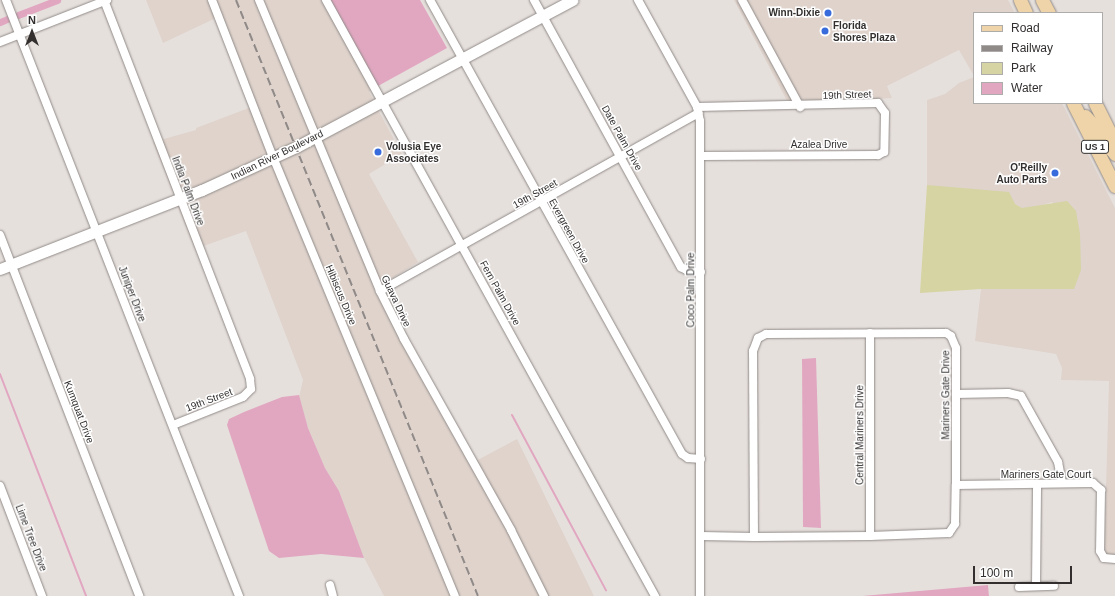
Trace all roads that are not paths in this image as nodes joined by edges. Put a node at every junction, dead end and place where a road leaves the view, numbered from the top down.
1 (6, 0) edge
2 (105, 0) edge
3 (212, 0) edge
4 (259, 0) edge
5 (326, 0) edge
6 (430, 0) edge
7 (534, 0) edge
8 (557, 0) edge
9 (572, 0) edge
10 (638, 0) edge
11 (742, 0) edge
12 (1020, 0) edge
13 (1026, 12) edge
14 (542, 14) junction
15 (19, 34) junction
16 (0, 42) edge
17 (463, 56) junction
18 (382, 100) junction
19 (878, 103) joint
20 (1096, 104) edge
21 (1074, 106) edge
22 (800, 107) junction
23 (698, 110) junction
24 (1114, 136) edge
25 (316, 137) junction
26 (1094, 144) junction
27 (1115, 154) edge
28 (701, 156) junction
29 (273, 157) junction
30 (621, 157) junction
31 (1115, 186) edge
32 (180, 198) junction
33 (541, 201) junction
34 (97, 231) junction
35 (0, 235) edge
36 (463, 245) junction
37 (11, 265) junction
38 (0, 269) edge
39 (701, 272) junction
40 (380, 291) junction
41 (870, 333) junction
42 (250, 389) joint
43 (956, 394) junction
44 (173, 425) junction
45 (701, 459) junction
46 (1062, 483) junction
47 (1037, 484) junction
48 (956, 485) junction
49 (0, 486) edge
50 (701, 536) junction
51 (870, 536) junction
52 (754, 537) junction
53 (1115, 559) edge
54 (330, 585) dead end
55 (1036, 586) junction
56 (1054, 586) dead end
57 (1019, 587) dead end
58 (42, 596) edge
59 (139, 596) edge
60 (239, 596) edge
61 (333, 596) edge
62 (455, 596) edge
63 (544, 596) edge
64 (655, 596) edge
65 (700, 596) edge

1 - 15 street, Juniper Drive
2 - 15 street
2 - 32 street, India Palm Drive
3 - 29 street, Hibiscus Drive
4 - 25 street, Guava Drive
5 - 18 street, Fern Palm Drive
6 - 17 street, Evergreen Drive
7 - 14 street, Date Palm Drive
8 - 14 main road
9 - 14 main road
10 - 23 street, Coco Palm Drive
11 - 22 street
12 - 13 main road
14 - 17 main road, Indian River Boulevard
14 - 30 street, Date Palm Drive
15 - 16 street
15 - 34 street, Juniper Drive
17 - 18 main road, Indian River Boulevard
17 - 33 street, Evergreen Drive
18 - 25 main road, Indian River Boulevard
18 - 36 street, Fern Palm Drive
19 - 22 street, 19th Street
19 - 28 street, Azalea Drive
20 - 24 main road, US 1
21 - 24 main road
21 - 26 main road, US 1
22 - 23 street, 19th Street
23 - 28 street, Coco Palm Drive
23 - 30 street, 19th Street
25 - 29 main road, Indian River Boulevard
25 - 40 street, Guava Drive
26 - 27 main road
26 - 31 main road, US 1
28 - 39 street, Coco Palm Drive
29 - 32 main road, Indian River Boulevard
29 - 62 street, Hibiscus Drive
30 - 33 street, 19th Street
30 - 39 street, Date Palm Drive
32 - 34 main road, Indian River Boulevard
32 - 42 street, India Palm Drive
33 - 36 street, 19th Street
33 - 45 street, Evergreen Drive
34 - 37 main road, Indian River Boulevard
34 - 44 street, Juniper Drive
35 - 37 street, Kumquat Drive
36 - 40 street, 19th Street
36 - 64 street, Fern Palm Drive
37 - 38 main road, Indian River Boulevard
37 - 59 street, Kumquat Drive
39 - 45 street, Coco Palm Drive
40 - 63 street, Guava Drive
41 - 43 street, Mariners Gate Drive
41 - 51 street, Central Mariners Drive
41 - 52 street, Mariners Gate Drive
42 - 44 street, 19th Street
43 - 46 street
43 - 48 street, Mariners Gate Drive
44 - 60 street, Juniper Drive
45 - 50 street, Coco Palm Drive
46 - 47 street, Mariners Gate Court
46 - 53 street, Mariners Gate Court
47 - 48 street, Mariners Gate Court
47 - 55 street
48 - 51 street, Mariners Gate Drive
49 - 58 street, Lime Tree Drive
50 - 52 street, Mariners Gate Drive
50 - 65 street, Coco Palm Drive
51 - 52 street, Mariners Gate Drive
54 - 61 street
55 - 56 street
55 - 57 street

